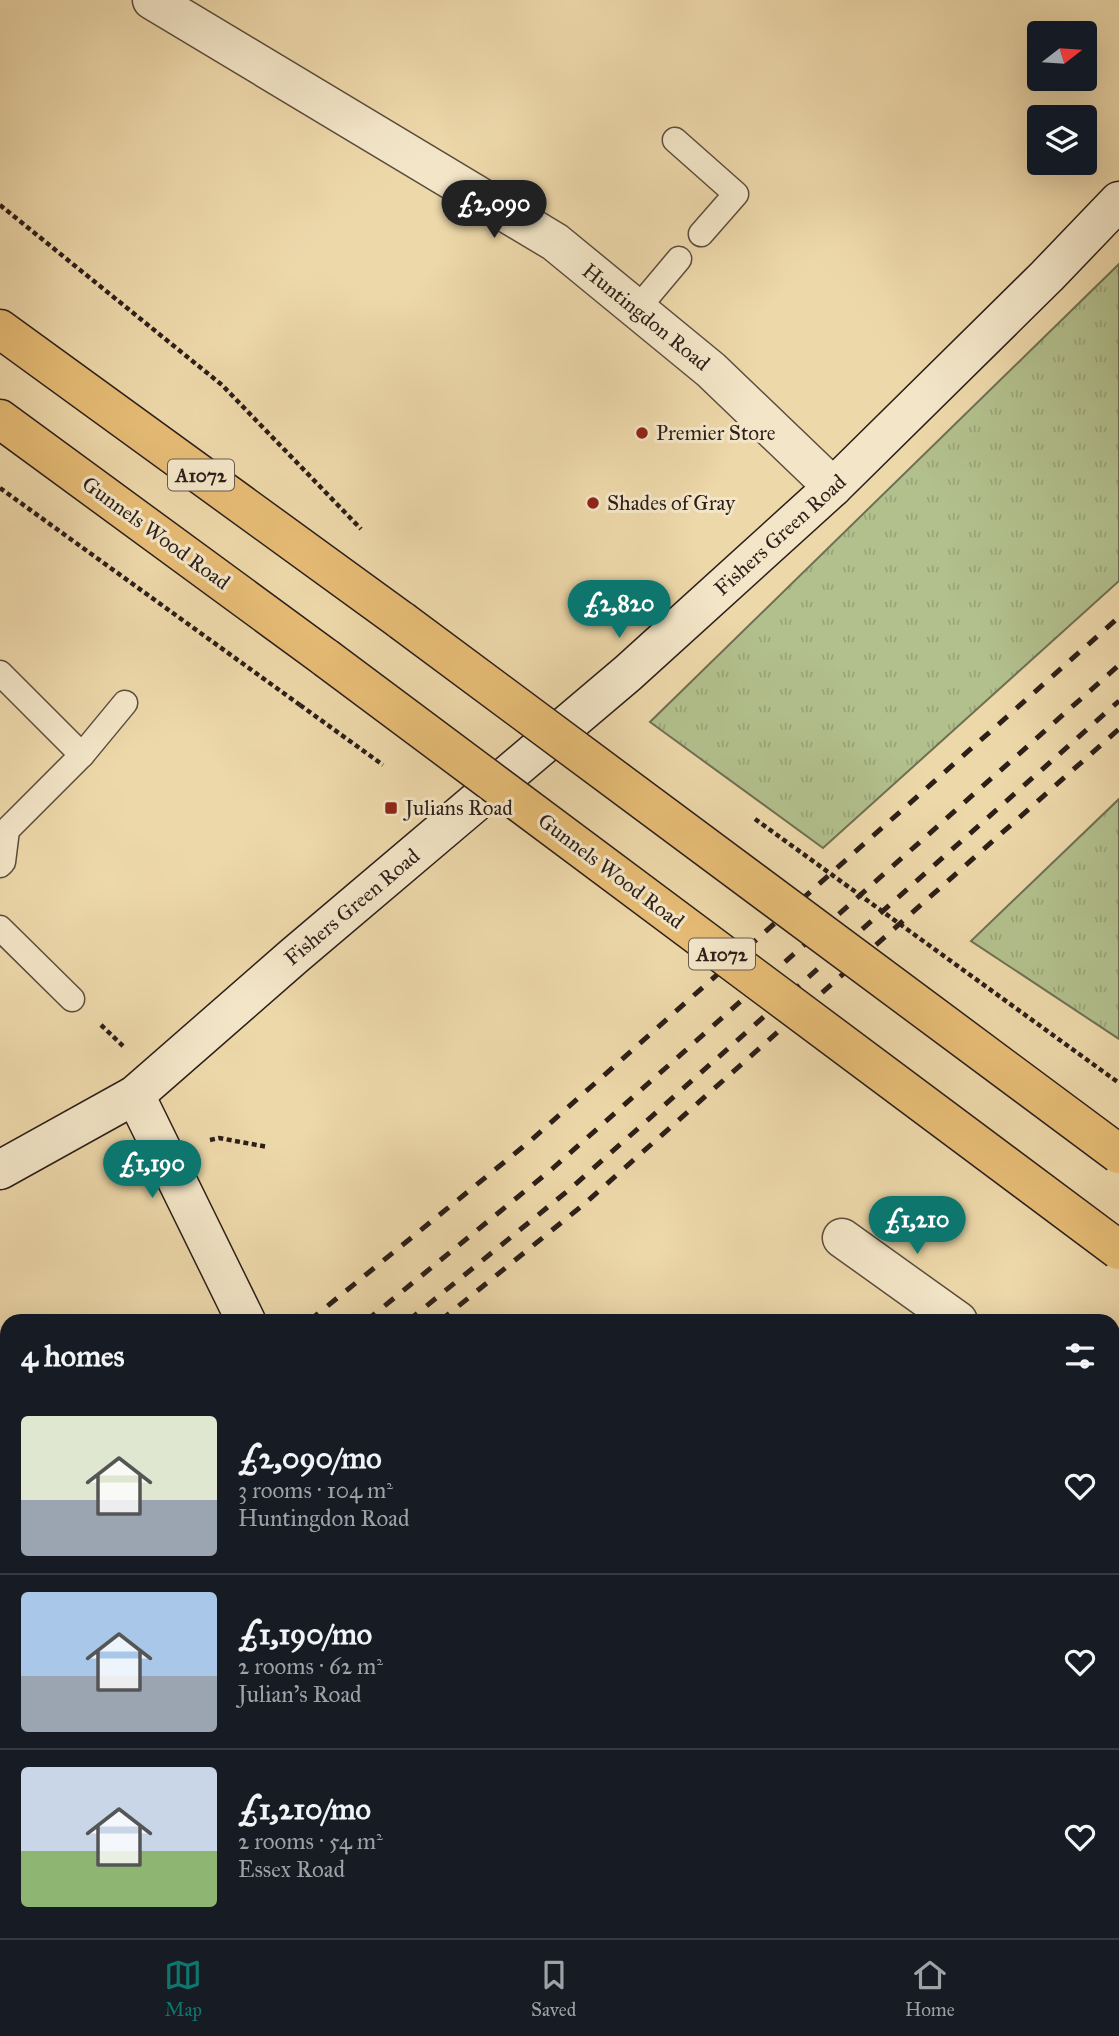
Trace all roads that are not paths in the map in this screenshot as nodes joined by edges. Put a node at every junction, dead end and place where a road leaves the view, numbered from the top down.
1 (152, 0) edge
2 (675, 141) dead end
3 (1119, 201) edge
4 (701, 234) dead end
5 (680, 259) dead end
6 (636, 309) junction
7 (0, 329) edge
8 (0, 419) edge
9 (833, 486) junction
10 (0, 673) edge
11 (125, 703) dead end
12 (82, 755) junction
13 (0, 865) edge
14 (0, 928) edge
15 (72, 999) road end
16 (145, 1085) junction
17 (1119, 1154) edge
18 (0, 1170) edge
19 (842, 1238) dead end
20 (1119, 1250) edge
21 (242, 1314) edge
22 (948, 1314) edge

1 - 6 street, Huntingdon Road
2 - 4 lane
3 - 9 street, Fishers Green Road
5 - 6 lane
6 - 9 street, Huntingdon Road
7 - 17 main road, A1072, bridge
8 - 20 main road, Gunnels Wood Road / A1072, bridge
9 - 16 street, Fishers Green Road
10 - 12 lane
11 - 12 lane
12 - 13 lane
14 - 15 lane
16 - 18 street, Fishers Green Road
16 - 21 street
19 - 22 street

